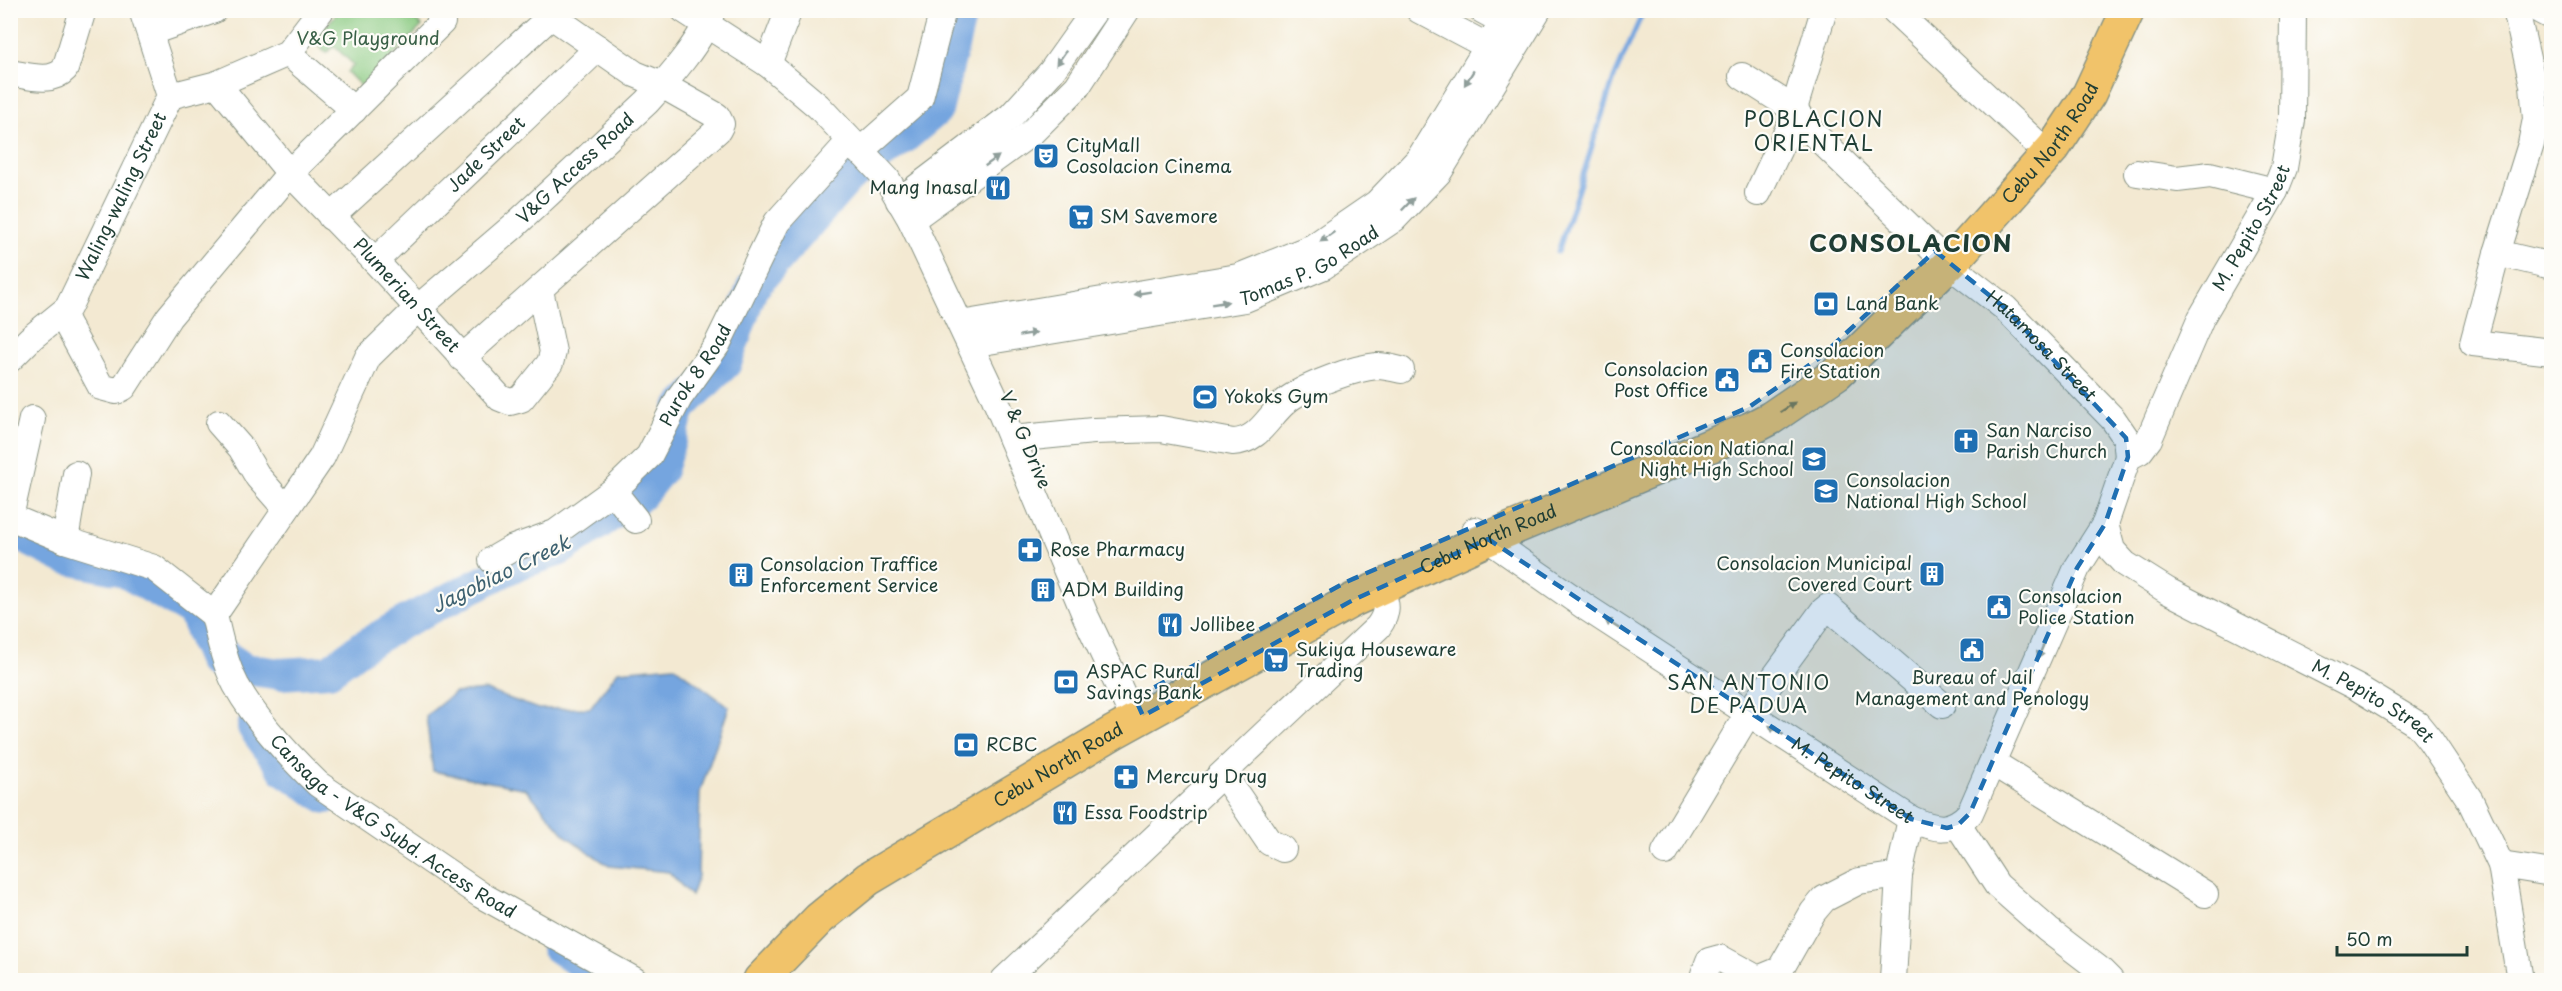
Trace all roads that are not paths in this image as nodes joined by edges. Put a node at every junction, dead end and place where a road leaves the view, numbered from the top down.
1 (83, 10) edge
2 (214, 10) edge
3 (321, 10) edge
4 (684, 10) edge
5 (789, 10) edge
6 (943, 10) edge
7 (1095, 10) edge
8 (1127, 10) edge
9 (1419, 10) edge
10 (1538, 10) edge
11 (1824, 10) edge
12 (1894, 10) edge
13 (2105, 10) edge
14 (2128, 10) edge
15 (2293, 10) edge
16 (2516, 10) edge
17 (2540, 11) edge
18 (2552, 17) edge
19 (709, 18) edge
20 (1505, 19) edge
21 (146, 21) edge
22 (442, 22) dead end
23 (598, 48) junction
24 (1499, 52) junction
25 (288, 53) junction
26 (768, 64) junction
27 (10, 74) edge
28 (1742, 76) dead end
29 (217, 84) junction
30 (662, 85) junction
31 (2542, 87) edge
32 (170, 96) junction
33 (354, 110) junction
34 (1796, 112) junction
35 (2032, 139) junction
36 (290, 173) junction
37 (2137, 173) dead end
38 (887, 181) junction
39 (2275, 191) junction
40 (1758, 193) dead end
41 (331, 217) junction
42 (2497, 253) junction
43 (1942, 258) junction
44 (375, 261) junction
45 (2552, 266) edge
46 (540, 290) junction
47 (418, 308) junction
48 (62, 315) junction
49 (972, 333) junction
50 (2552, 352) edge
51 (462, 358) junction
52 (10, 359) edge
53 (1401, 370) dead end
54 (32, 419) dead end
55 (219, 423) dead end
56 (1018, 438) junction
57 (2128, 457) junction
58 (76, 474) dead end
59 (286, 509) junction
60 (10, 517) edge
61 (2105, 524) junction
62 (1480, 533) junction
63 (65, 540) junction
64 (492, 560) dead end
65 (1380, 587) junction
66 (216, 624) junction
67 (1942, 705) dead end
68 (1135, 710) junction
69 (1749, 712) junction
70 (1993, 763) junction
71 (1223, 774) junction
72 (1911, 819) junction
73 (1958, 825) junction
74 (1283, 849) dead end
75 (1665, 852) dead end
76 (2501, 865) junction
77 (2552, 873) edge
78 (1899, 875) junction
79 (2205, 894) dead end
80 (1704, 974) dead end
81 (634, 981) edge
82 (736, 981) edge
83 (760, 981) edge
84 (1004, 981) edge
85 (1893, 981) edge
86 (2110, 981) edge
87 (2520, 981) edge

1 - 27 street
2 - 21 street
3 - 25 street
4 - 19 street, V & G Drive
5 - 26 street
6 - 38 street
7 -> 38 street
38 -> 8 street
9 - 24 street
10 - 20 street, Tomas P. Go Road
11 - 34 street
12 - 35 street
13 - 35 main road, Cebu North Road
14 - 43 main road, Cebu North Road
15 - 39 street, M. Pepito Street
16 - 31 street
17 - 18 street
19 - 26 street, V & G Drive
19 - 30 street, V&G Access Road
20 - 24 street, Tomas P. Go Road
21 - 32 street, Waling-waling Street
22 - 33 street
23 - 30 street
23 - 41 street
23 - 44 street, Jade Street
24 - 49 street, Tomas P. Go Road
25 - 29 street
25 - 33 street
26 - 38 street, V & G Drive
28 - 34 street, Hatamosa Street
29 - 32 street
29 - 36 street, Plumerian Street
30 - 46 street
30 - 47 street, V&G Access Road
31 - 42 street
32 - 48 street, Waling-waling Street
33 - 36 street
34 - 40 street
34 - 43 street, Hatamosa Street
35 - 43 main road, Cebu North Road
36 - 41 street, Plumerian Street
36 - 48 street
37 - 39 street
38 - 49 street, V & G Drive
38 - 64 street, Purok 8 Road
39 - 57 street, M. Pepito Street
41 - 44 street, Plumerian Street
42 - 45 street
42 - 50 street
43 - 57 street, Hatamosa Street
43 - 62 main road, Cebu North Road
44 - 47 street, Plumerian Street
46 - 51 street
46 - 51 street, Plumerian Street
47 - 51 street, Plumerian Street
47 - 59 street, V&G Access Road
48 - 52 street, Waling-waling Street
49 - 56 street, V & G Drive
53 - 56 street
54 - 60 street
55 - 59 street
56 - 68 street, V & G Drive
57 - 61 street, M. Pepito Street
58 - 63 street
59 - 66 street, V&G Access Road
60 - 63 street
61 -> 70 street, M. Pepito Street
61 - 76 street, M. Pepito Street
62 - 65 main road, Cebu North Road
62 - 68 main road, Cebu North Road
69 -> 62 street, M. Pepito Street
63 - 66 street
65 - 68 main road, Cebu North Road
65 - 71 street
66 - 81 street, Cansaga - V&G Subd. Access Road
67 - 69 street
68 - 82 main road, Cebu North Road
68 - 83 main road, Cebu North Road
72 -> 69 street, M. Pepito Street
69 - 75 street
70 - 73 street, M. Pepito Street
70 - 79 street
71 - 74 street
71 - 84 street
72 - 73 street, M. Pepito Street
72 - 78 street
73 - 86 street
76 - 77 street
76 - 87 street, M. Pepito Street
78 - 80 street
78 - 85 street

